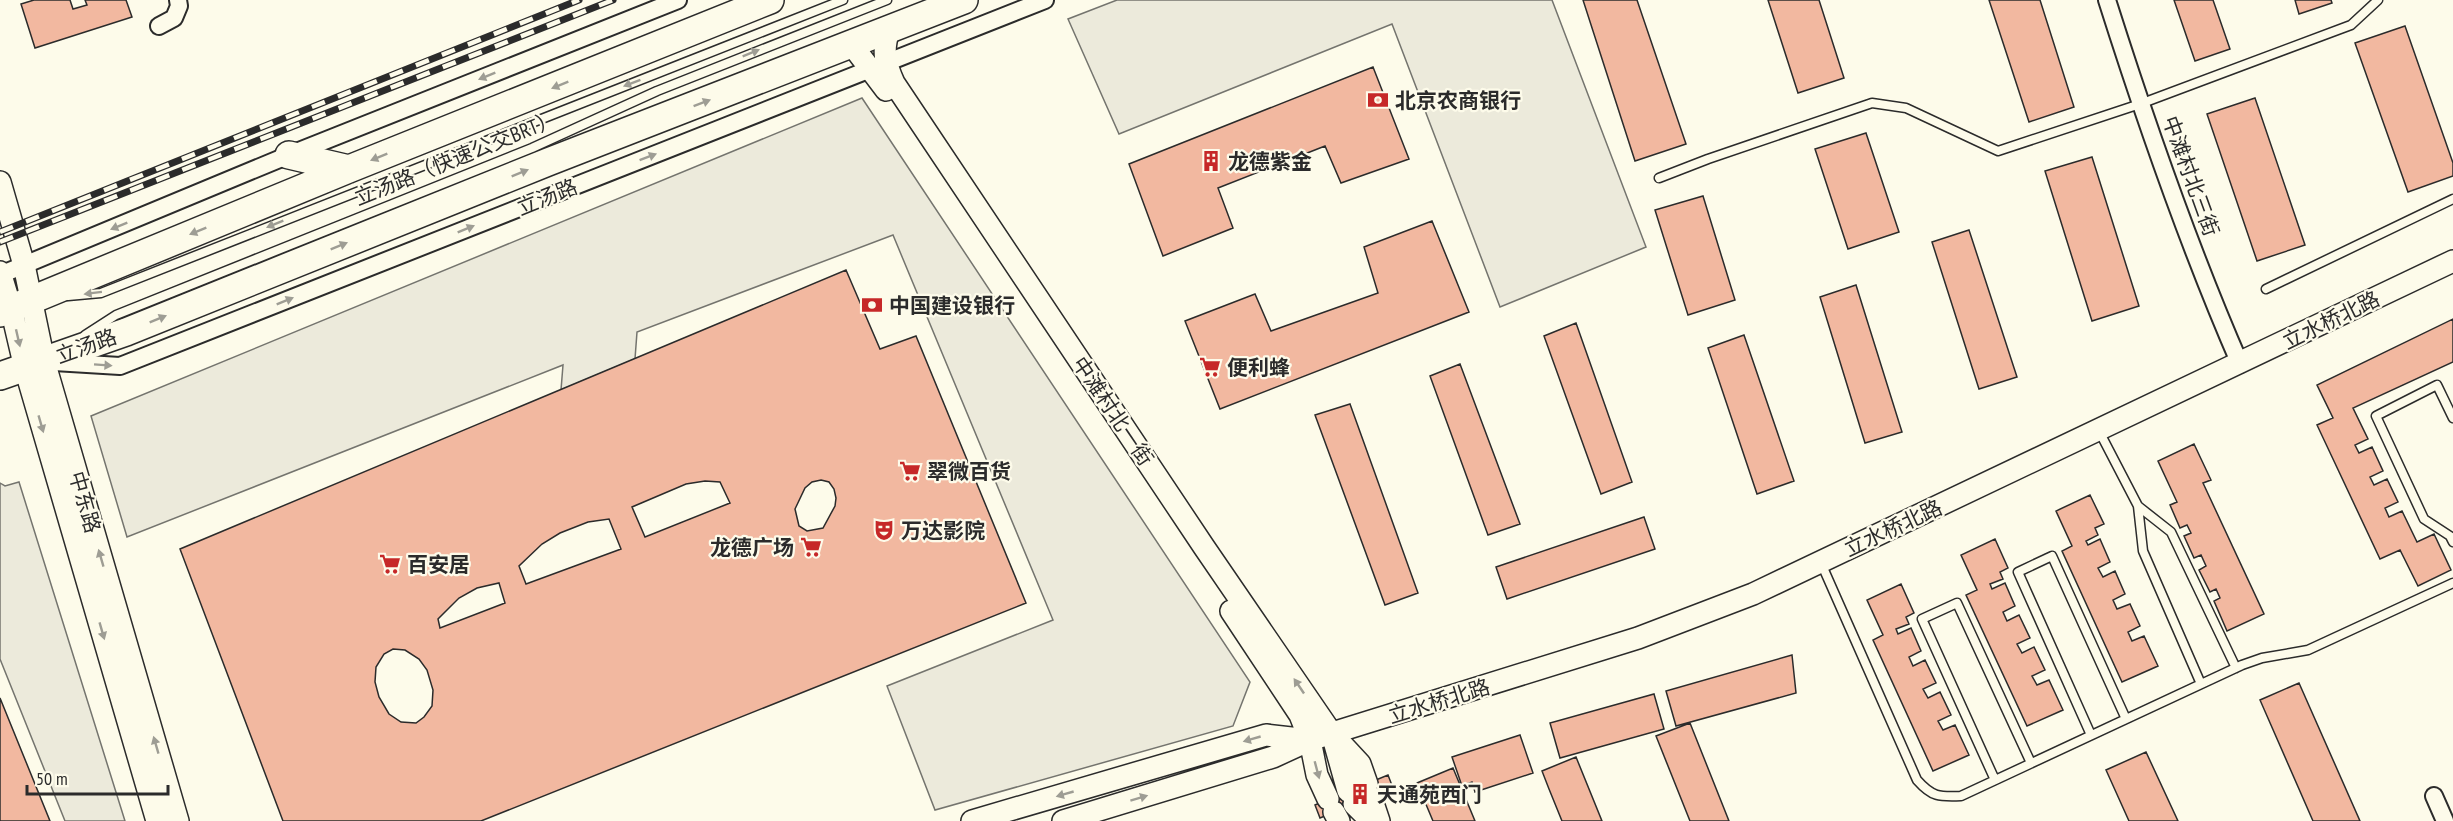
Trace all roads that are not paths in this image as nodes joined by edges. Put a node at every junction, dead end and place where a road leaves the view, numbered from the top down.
1 (178, 0) edge
2 (678, 0) edge
3 (770, 0) edge
4 (843, 0) edge
5 (887, 0) edge
6 (964, 0) edge
7 (1045, 0) edge
8 (2107, 0) edge
9 (2378, 0) edge
10 (159, 26) dead end
11 (889, 30) junction
12 (852, 45) junction
13 (879, 66) junction
14 (2140, 104) junction
15 (289, 155) junction
16 (349, 169) junction
17 (1659, 178) dead end
18 (0, 182) edge
19 (2453, 199) edge
20 (2453, 261) edge
21 (24, 265) junction
22 (0, 274) edge
23 (2266, 289) dead end
24 (14, 307) edge
25 (2240, 364) junction
26 (23, 368) edge
27 (2453, 418) edge
28 (2098, 431) junction
29 (2138, 506) junction
30 (2453, 542) edge
31 (1821, 562) junction
32 (2453, 583) edge
33 (2236, 668) junction
34 (2201, 684) junction
35 (2126, 719) junction
36 (1332, 734) junction
37 (2091, 735) junction
38 (1310, 740) junction
39 (2031, 764) junction
40 (1995, 780) junction
41 (1360, 794) junction
42 (2433, 796) dead end
43 (1334, 811) edge
44 (2447, 818) edge
45 (157, 821) edge
46 (178, 821) edge
47 (972, 821) edge
48 (1063, 821) edge
49 (1371, 821) edge
50 (1379, 821) edge

1 - 10 street
2 -> 15 street
3 -> 16 main road
4 -> 24 lane, 立汤路（快速公交BRT）
26 -> 5 lane, 立汤路（快速公交BRT）
6 - 11 main road, 立汤路
7 - 13 street, 立汤路
8 - 14 street, 中滩村北三街
9 - 14 lane
11 - 12 main road, 立汤路
11 - 13 street
12 - 13 street, 中滩村北一街
26 -> 12 main road, 立汤路
26 -> 13 street, 立汤路
36 -> 13 street, 中滩村北一街
13 - 38 street, 中滩村北一街
14 - 17 lane
14 - 25 street, 中滩村北三街
15 - 16 main road
15 -> 21 street
16 -> 24 main road
18 - 21 street, 中东路
19 - 23 lane
20 - 25 street, 立水桥北路
21 - 22 street
21 - 24 street, 中东路
22 - 24 street, 中东路
24 - 26 street, 中东路
25 - 28 street, 立水桥北路
26 -> 45 street, 中东路
46 -> 26 street, 中东路
27 - 30 lane
28 - 29 lane
28 - 31 street, 立水桥北路
29 - 33 lane
29 - 34 lane
31 - 36 street, 立水桥北路
31 - 40 lane
32 - 33 lane
33 - 34 lane
34 - 35 lane
35 - 37 lane
35 - 37 lane
36 - 38 street, 立水桥北路
36 - 41 street, 中滩村北一街
37 - 39 lane
38 -> 43 street, 中滩村北一街
38 -> 47 street, 立水桥北路
48 -> 38 street, 立水桥北路
39 - 40 lane
39 - 40 lane
41 - 49 street
41 - 50 street
42 - 44 street

